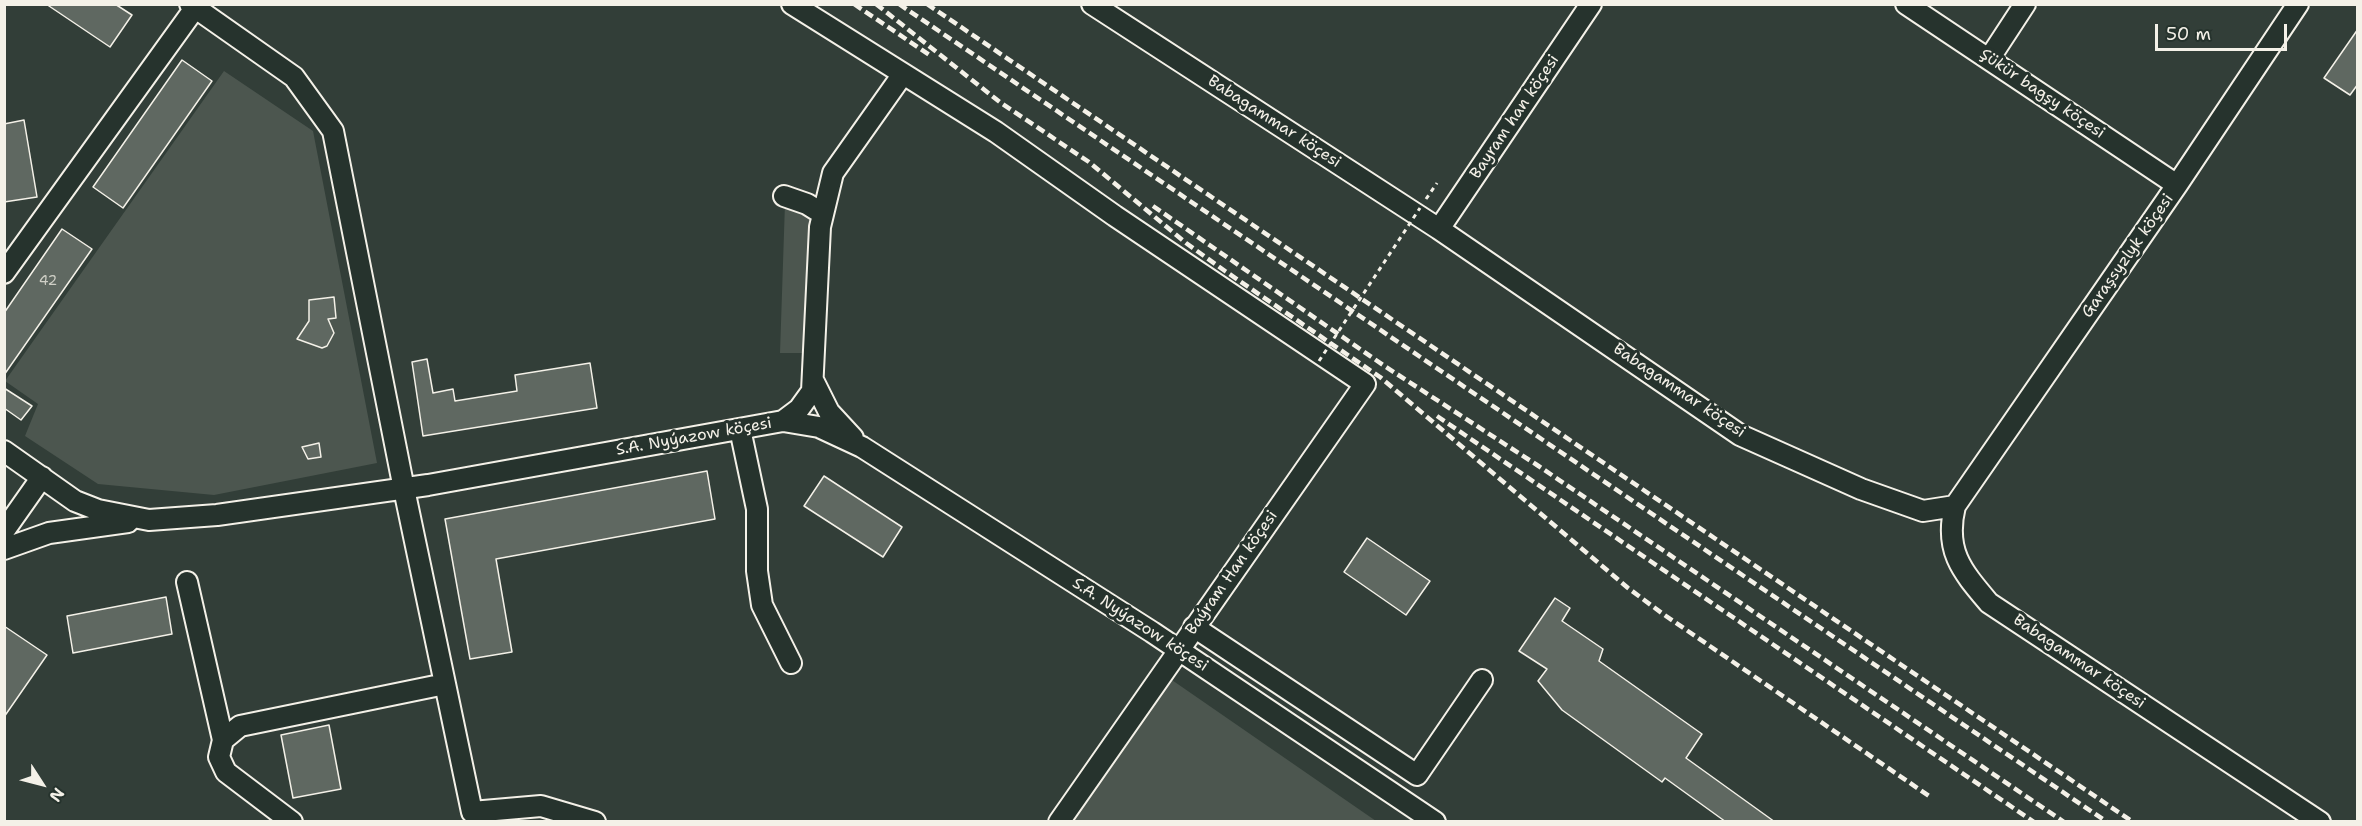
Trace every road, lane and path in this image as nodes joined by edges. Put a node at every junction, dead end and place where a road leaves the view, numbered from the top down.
1 (792, 4) edge
2 (1092, 4) edge
3 (1591, 4) edge
4 (1906, 4) edge
5 (2025, 4) edge
6 (2298, 4) edge
7 (192, 6) edge
8 (1989, 58) junction
9 (903, 74) junction
10 (1437, 183) dead end
11 (2177, 184) junction
12 (784, 196) dead end
13 (823, 214) junction
14 (1439, 229) junction
15 (4, 273) edge
16 (1319, 361) dead end
17 (814, 382) junction
18 (783, 421) junction
19 (740, 429) junction
20 (862, 447) junction
21 (4, 451) edge
22 (42, 477) junction
23 (404, 489) junction
24 (1955, 506) junction
25 (149, 520) junction
26 (4, 531) edge
27 (4, 549) edge
28 (187, 582) dead end
29 (1194, 627) junction
30 (1178, 650) junction
31 (791, 663) dead end
32 (1482, 680) dead end
33 (445, 684) junction
34 (223, 740) junction
35 (466, 817) edge
36 (292, 822) edge
37 (595, 822) edge
38 (1059, 822) edge
39 (1436, 822) edge
40 (2320, 822) edge

1 - 9 street
2 - 14 street, Babagammar köçesi
3 - 14 street, Bayram han köçesi
4 - 8 street, Şükür bagşy köçesi
5 - 8 street
6 - 11 street, Garaşsyzlyk köçesi
7 - 15 street
7 - 23 street
8 - 11 street, Şükür bagşy köçesi
9 - 13 street
9 - 29 street, Baýram Han köçesi
10 - 16 path, bridge
11 - 24 street, Garaşsyzlyk köçesi
12 - 13 street
13 - 17 street
14 - 24 street, Babagammar köçesi
17 - 18 street
17 - 20 street
18 - 19 street, S.A. Nyýazow köçesi
18 - 20 street, S.A. Nyýazow köçesi
19 - 23 street, S.A. Nyýazow köçesi
19 - 31 street
20 - 30 street, S.A. Nyýazow köçesi
21 - 22 street, S.A. Nyýazow köçesi
22 - 25 street, S.A. Nyýazow köçesi
22 - 26 street
23 - 25 street, S.A. Nyýazow köçesi
23 - 33 street
24 - 40 street, Babagammar köçesi
25 - 27 street
28 - 34 street
29 - 30 street, Baýram Han köçesi
29 - 32 street
30 - 38 street, Baýram Han köçesi
30 - 39 street, S.A. Nyýazow köçesi
33 - 34 street
33 - 35 street
34 - 36 street
35 - 37 street

